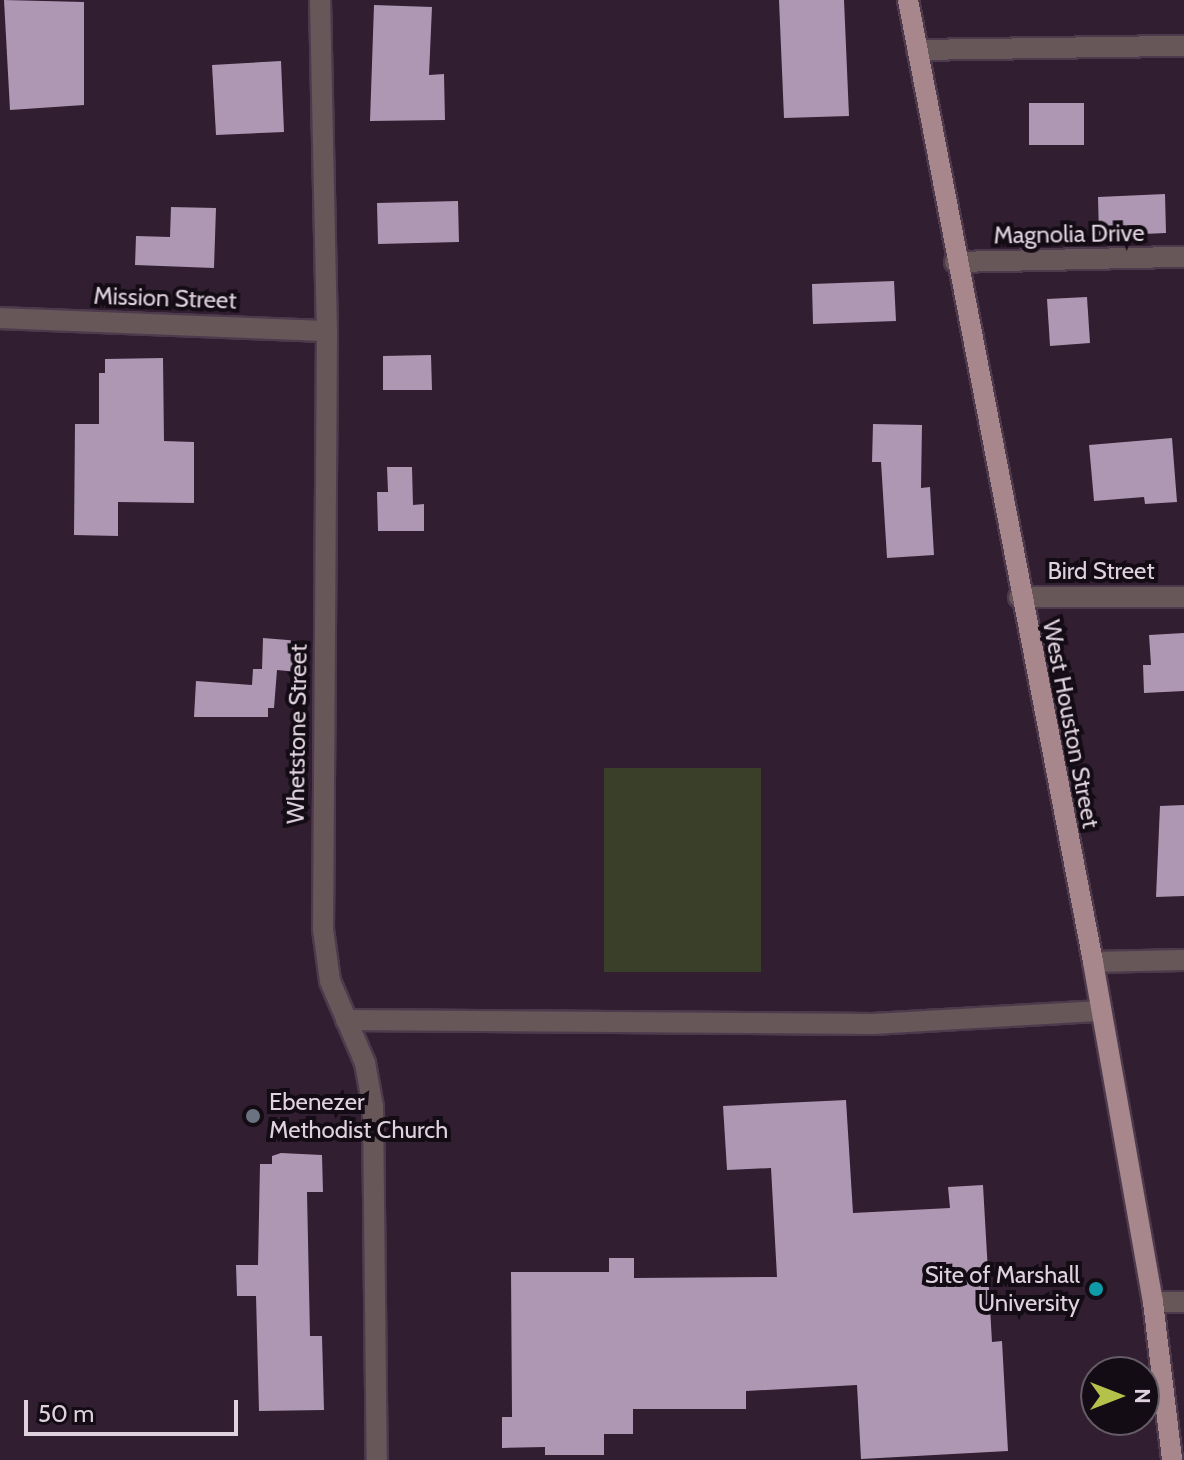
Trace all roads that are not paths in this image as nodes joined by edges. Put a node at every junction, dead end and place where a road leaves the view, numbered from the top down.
1 (320, 0) edge
2 (908, 0) edge
3 (1184, 46) edge
4 (917, 50) junction
5 (1184, 257) edge
6 (955, 262) junction
7 (0, 318) edge
8 (327, 331) junction
9 (1019, 597) junction
10 (1184, 597) edge
11 (1184, 960) edge
12 (1093, 962) junction
13 (1101, 1011) junction
14 (346, 1020) junction
15 (1153, 1302) junction
16 (1184, 1302) edge
17 (377, 1460) edge
18 (1172, 1460) edge

1 - 8 street, Whetstone Street
2 - 4 main road, West Houston Street
3 - 4 street
4 - 6 main road, West Houston Street
5 - 6 street, Magnolia Drive
6 - 9 main road, West Houston Street
7 - 8 street, Mission Street
8 - 14 street, Whetstone Street
9 - 10 street, Bird Street
9 - 12 main road, West Houston Street
11 - 12 street
12 - 13 main road, West Houston Street
13 - 14 street
13 - 15 main road, West Houston Street
14 - 17 street, Whetstone Street
15 - 16 street
15 - 18 main road, West Houston Street

